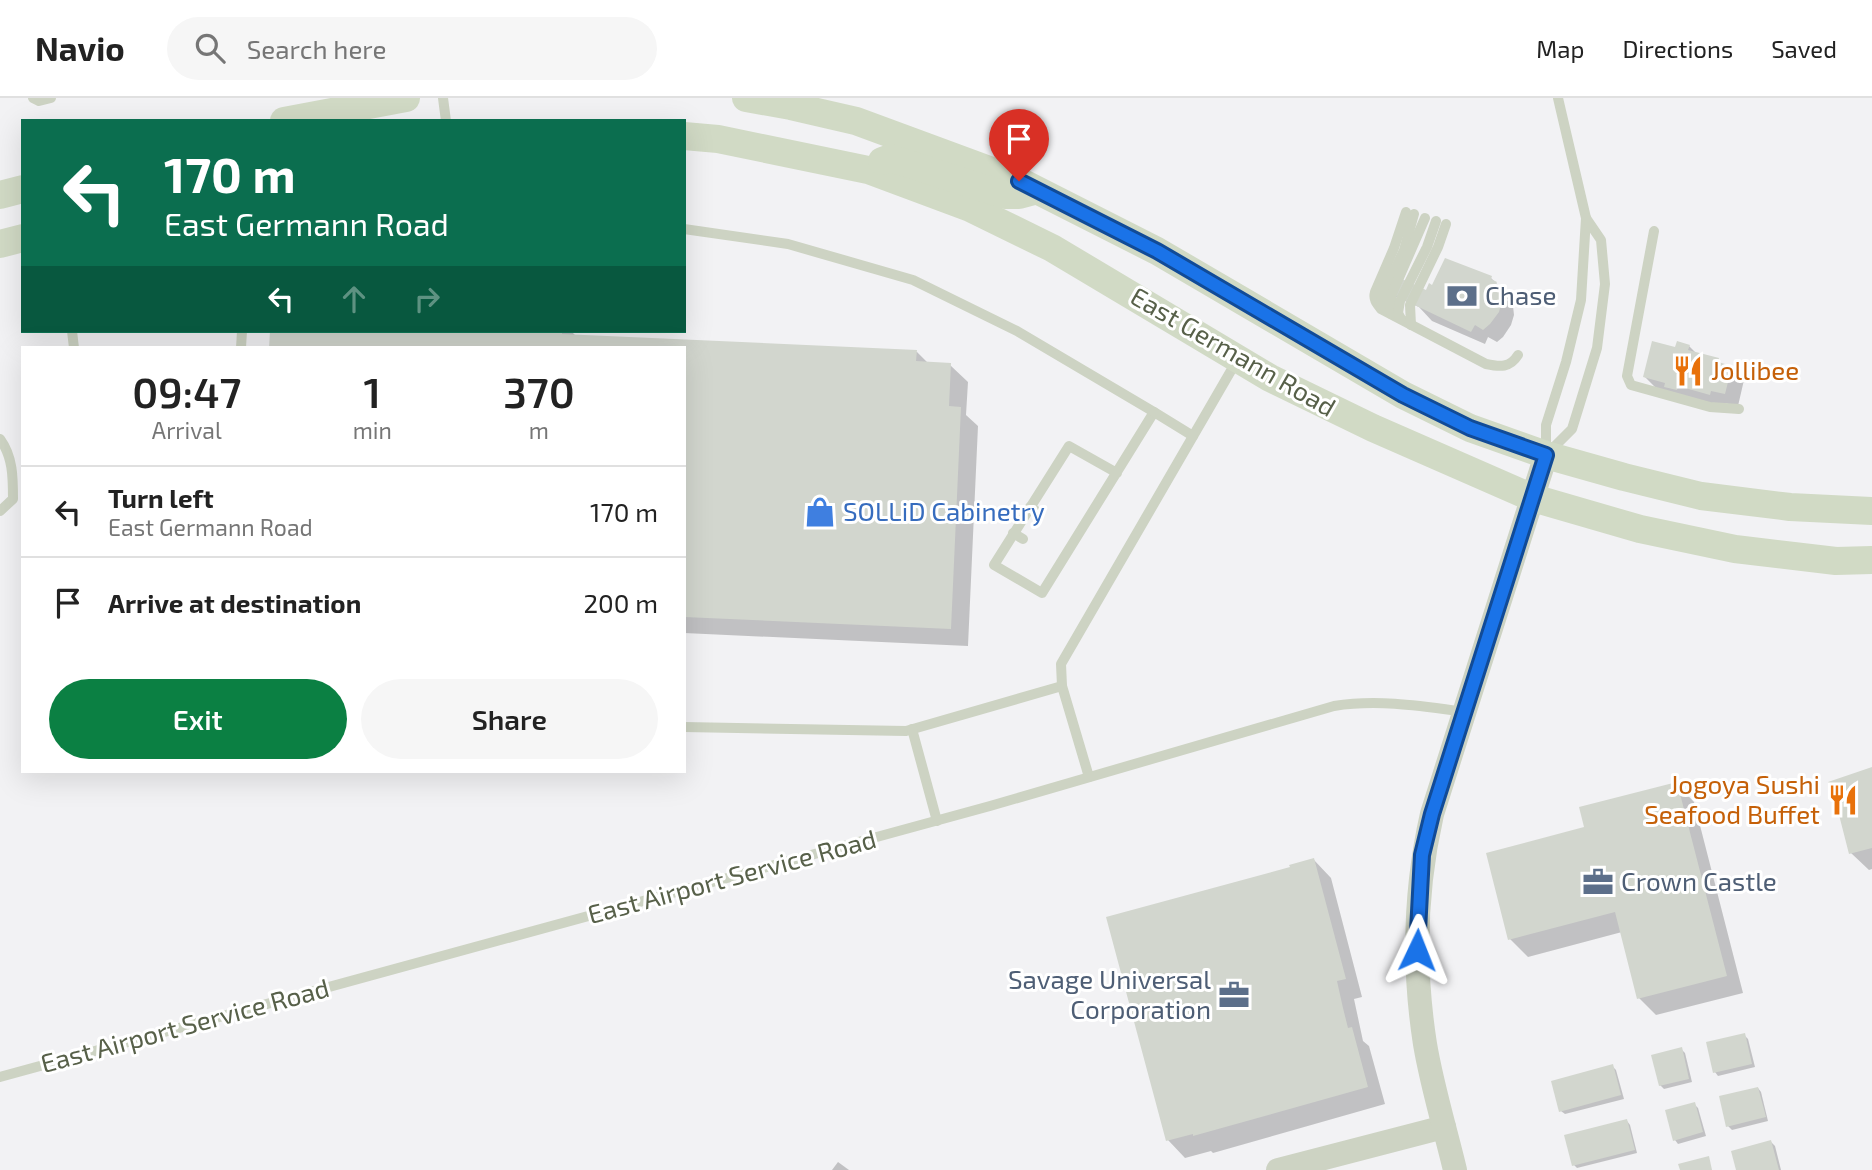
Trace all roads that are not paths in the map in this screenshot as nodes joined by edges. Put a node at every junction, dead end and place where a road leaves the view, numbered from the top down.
1 (33, 98) edge
2 (51, 98) edge
3 (406, 98) edge
4 (443, 98) edge
5 (746, 98) edge
6 (1558, 98) edge
7 (295, 119) edge
8 (446, 119) edge
9 (686, 136) edge
10 (856, 168) junction
11 (21, 190) edge
12 (1038, 190) junction
13 (0, 195) edge
14 (1410, 213) dead end
15 (1424, 218) dead end
16 (1586, 218) junction
17 (1441, 222) dead end
18 (686, 229) edge
19 (1654, 231) dead end
20 (21, 239) edge
21 (0, 244) edge
22 (1386, 311) junction
23 (1406, 322) junction
24 (1518, 355) dead end
25 (1238, 359) junction
26 (1739, 409) dead end
27 (1154, 412) junction
28 (1193, 436) junction
29 (0, 439) edge
30 (1546, 455) junction
31 (1117, 473) junction
32 (1532, 498) junction
33 (1084, 501) dead end
34 (1095, 507) junction
35 (0, 511) edge
36 (1872, 511) edge
37 (1067, 530) dead end
38 (1013, 533) junction
39 (1078, 536) junction
40 (1023, 539) dead end
41 (1050, 555) dead end
42 (1872, 560) edge
43 (1062, 562) junction
44 (1062, 686) junction
45 (1465, 712) junction
46 (686, 727) edge
47 (912, 729) junction
48 (1089, 777) junction
49 (937, 821) junction
50 (0, 1077) edge
51 (1444, 1126) junction
52 (1278, 1170) edge
53 (1455, 1170) edge

1 - 2 lane
3 - 7 main road
4 - 8 lane
5 - 12 main road, East Germann Road
6 - 16 lane
9 - 10 main road, East Germann Road
10 - 12 main road
10 - 25 main road, East Germann Road
11 - 13 main road
12 - 30 main road, East Germann Road
14 - 22 lane
15 - 22 lane
16 - 30 lane
16 - 30 lane
17 - 23 lane
18 - 27 lane
19 - 26 lane
20 - 21 main road
22 - 23 lane
23 - 24 lane
25 - 28 lane
25 - 32 main road, East Germann Road
27 - 28 lane
27 - 31 lane
28 - 44 lane
29 - 35 lane
30 - 32 street
30 - 36 main road, East Germann Road
31 - 34 lane
31 - 38 lane
32 - 42 main road, East Germann Road
32 - 45 street
33 - 34 lane
34 - 39 lane
37 - 39 lane
38 - 40 lane
38 - 43 lane
39 - 43 lane
41 - 43 lane
44 - 47 lane
44 - 48 lane
45 - 48 lane, East Airport Service Road
45 - 51 street
46 - 47 lane
47 - 49 lane
48 - 49 lane, East Airport Service Road
49 - 50 lane, East Airport Service Road
51 - 52 street
51 - 53 street

